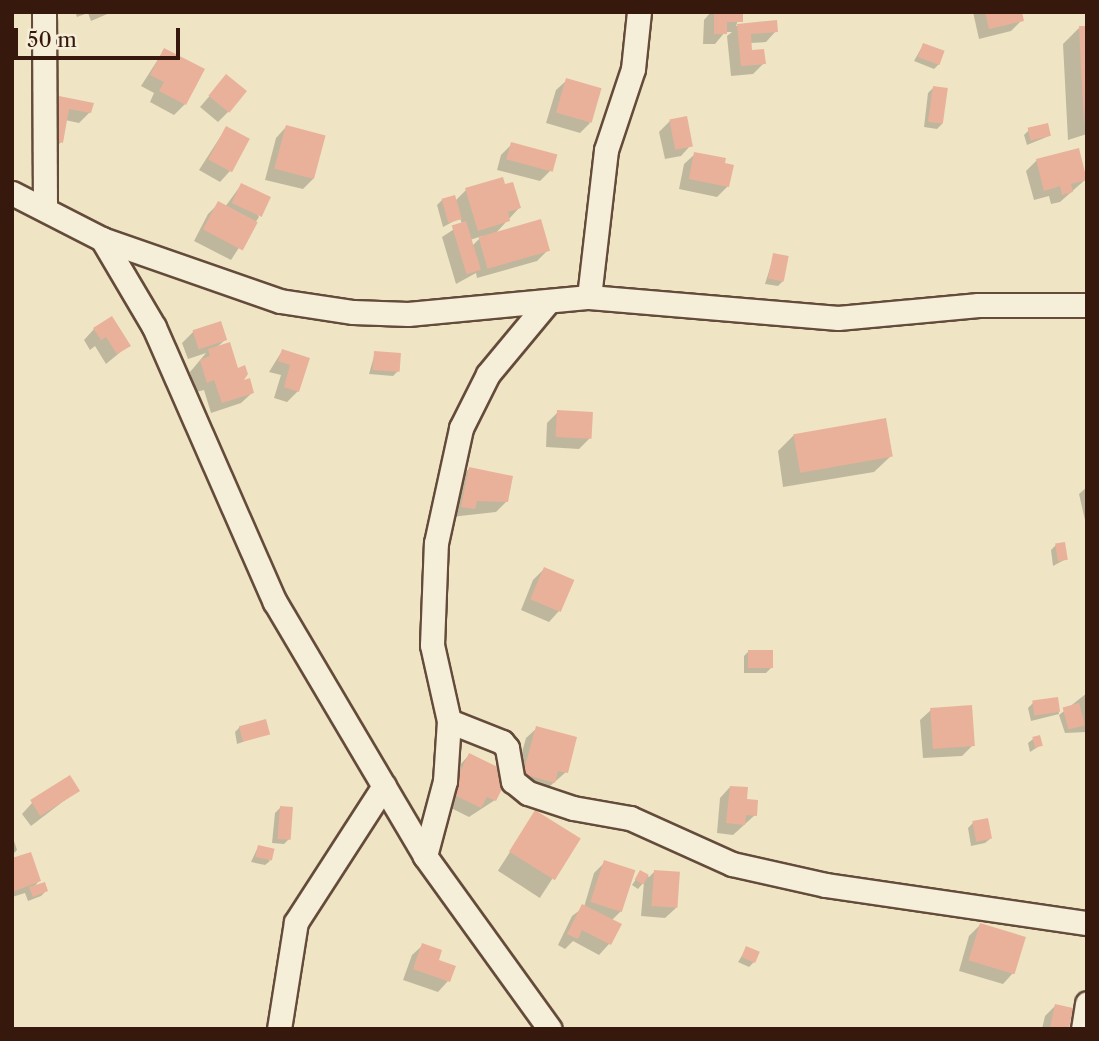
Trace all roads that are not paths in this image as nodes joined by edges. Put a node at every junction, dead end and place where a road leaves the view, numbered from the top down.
1 (44, 12) edge
2 (639, 12) edge
3 (12, 192) edge
4 (45, 209) junction
5 (102, 239) junction
6 (589, 298) junction
7 (547, 303) junction
8 (1087, 305) edge
9 (449, 721) junction
10 (383, 786) junction
11 (425, 856) junction
12 (1087, 923) edge
13 (1087, 1003) edge
14 (279, 1029) edge
15 (550, 1029) edge
16 (1083, 1029) edge

1 - 4 street
2 - 6 street
3 - 4 street
4 - 5 street
5 - 7 street
5 - 10 street
6 - 7 street
6 - 8 street
7 - 9 street
9 - 11 street
9 - 12 street
10 - 11 street
10 - 14 street
11 - 15 street
13 - 16 street

